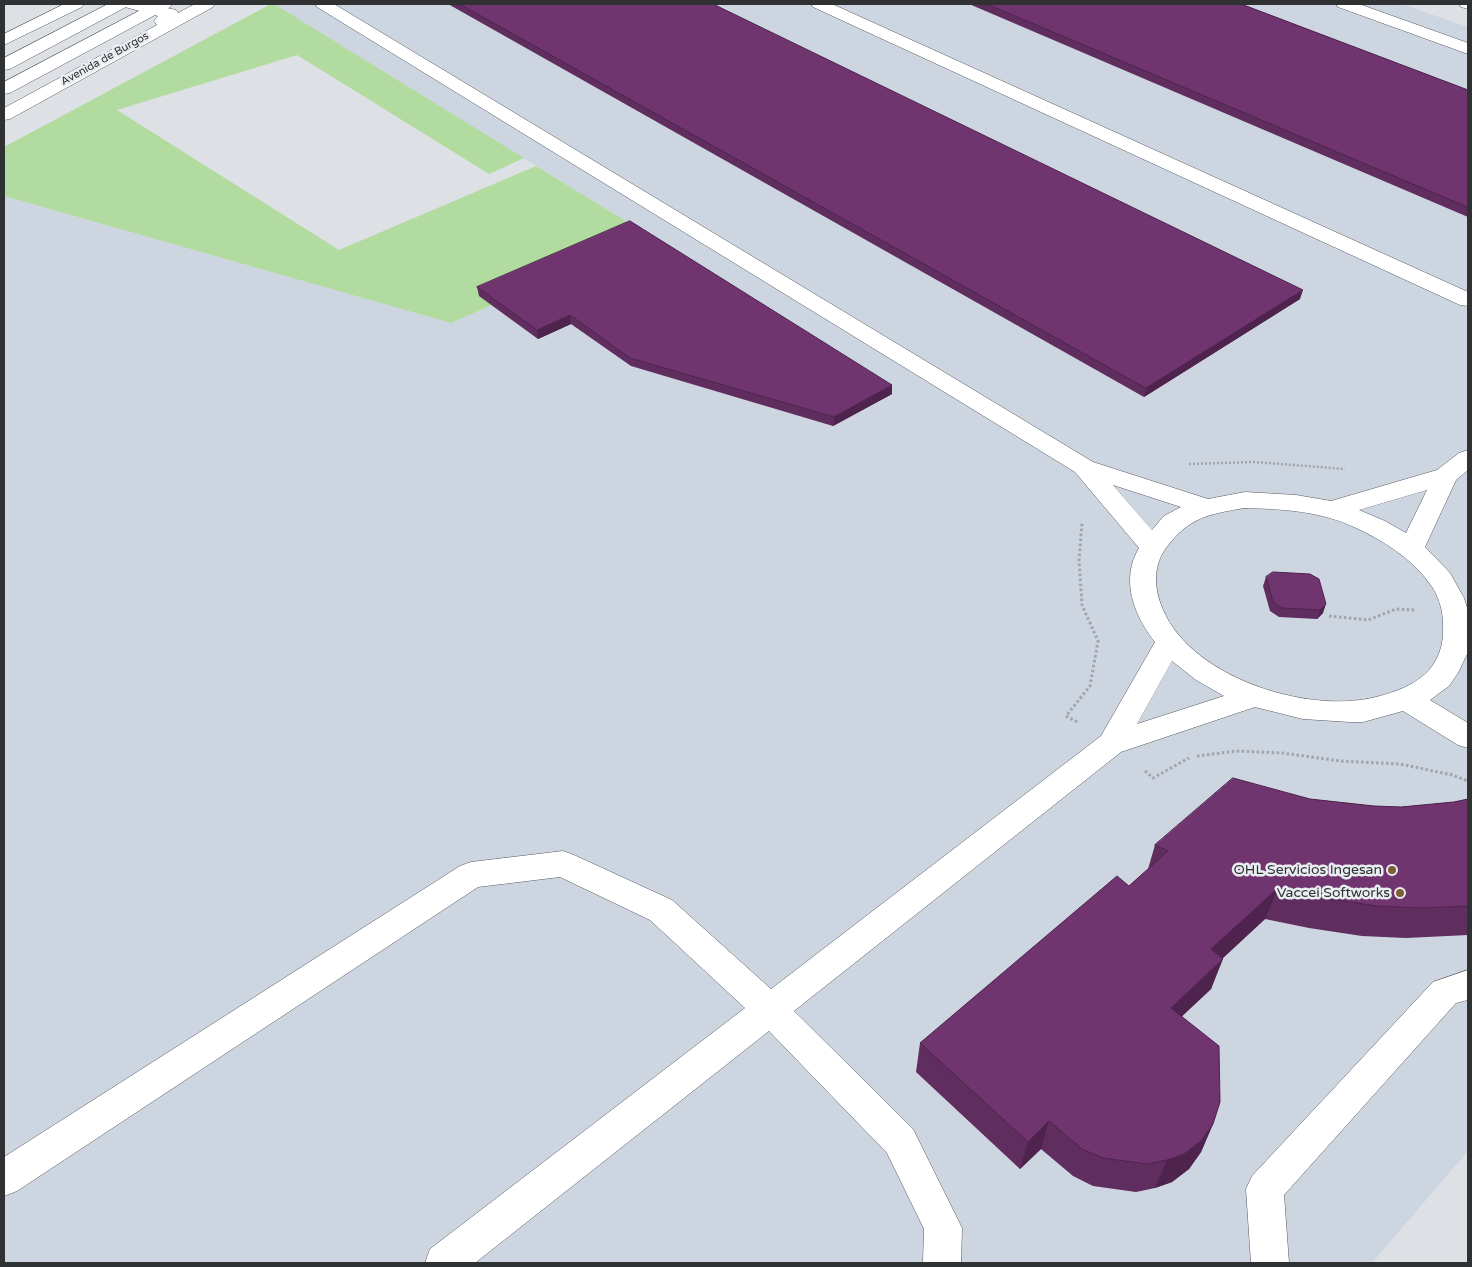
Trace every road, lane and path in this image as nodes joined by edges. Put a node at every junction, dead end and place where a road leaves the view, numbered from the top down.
1 (76, 4) edge
2 (120, 4) edge
3 (132, 4) edge
4 (207, 4) edge
5 (323, 4) edge
6 (819, 4) edge
7 (1344, 4) edge
8 (158, 7) edge
9 (143, 39) junction
10 (4, 40) edge
11 (1468, 49) edge
12 (4, 64) edge
13 (4, 89) edge
14 (4, 114) edge
15 (1468, 300) edge
16 (1468, 458) edge
17 (1180, 464) dead end
18 (1084, 467) junction
19 (1351, 469) dead end
20 (1446, 476) junction
21 (1206, 507) junction
22 (1332, 510) junction
23 (1080, 518) dead end
24 (1151, 545) junction
25 (1411, 549) junction
26 (1458, 614) junction
27 (1329, 616) dead end
28 (1169, 642) junction
29 (1460, 669) edge
30 (1253, 697) junction
31 (1407, 700) junction
32 (1468, 737) edge
33 (1111, 744) junction
34 (1468, 781) edge
35 (1468, 985) edge
36 (770, 1009) junction
37 (4, 1178) edge
38 (444, 1263) edge
39 (942, 1263) edge
40 (1270, 1263) edge

1 - 10 main road
2 - 12 main road
3 - 8 main road
4 - 9 main road, Avenida de Burgos
5 - 18 main road
6 - 15 main road
7 - 11 main road
8 - 9 main road
8 - 13 main road, Avenida de Burgos
9 - 14 main road, Avenida de Burgos
16 - 20 main road
17 - 19 path
18 - 21 main road
18 - 24 main road
20 - 22 main road
20 - 25 main road
21 - 22 main road
21 - 24 main road
22 - 25 main road
23 - 33 path
24 - 28 main road
25 - 26 main road
26 - 27 path
26 - 29 main road
28 - 30 main road
28 - 33 main road
29 - 31 main road
30 - 31 main road
30 - 33 main road
31 - 32 main road
33 - 34 path
33 - 36 main road
35 - 40 main road
36 - 37 main road
36 - 38 main road
36 - 39 main road

